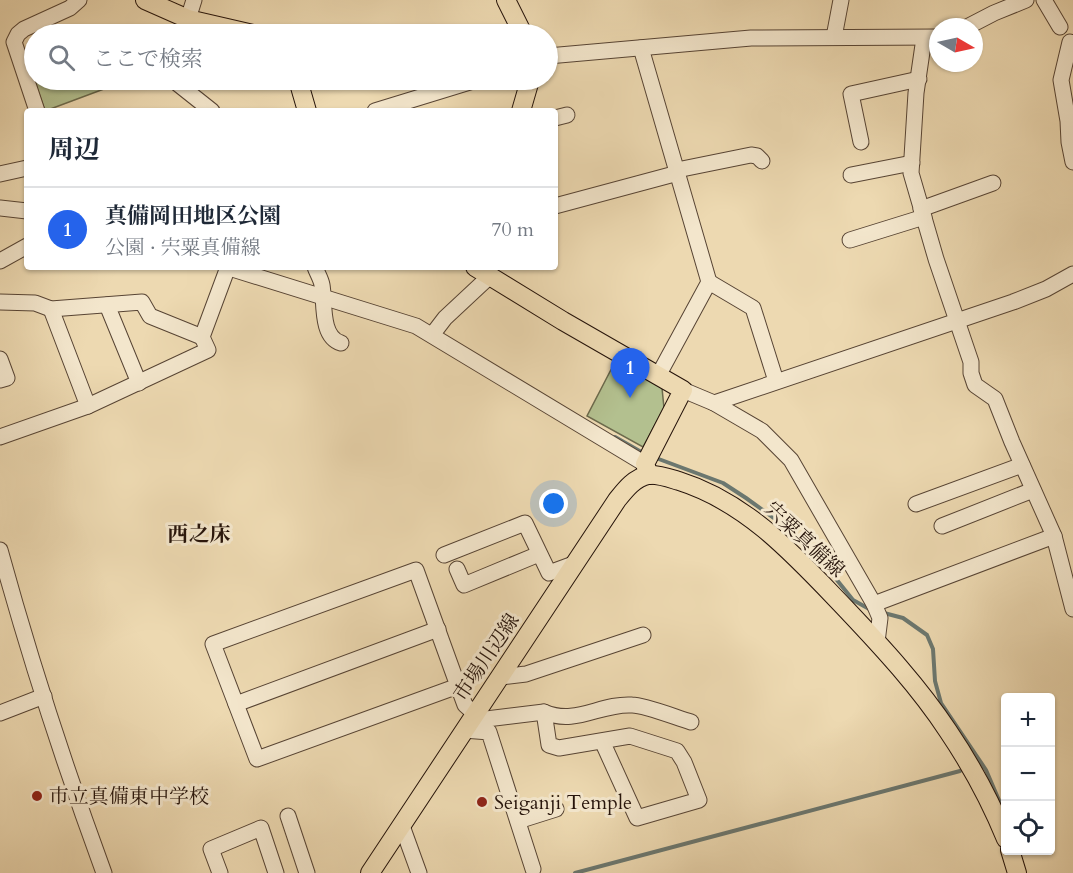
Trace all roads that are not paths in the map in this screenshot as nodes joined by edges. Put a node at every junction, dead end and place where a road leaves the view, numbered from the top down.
1 (79, 0) edge
2 (145, 0) edge
3 (194, 0) edge
4 (506, 0) edge
5 (841, 0) edge
6 (1026, 0) edge
7 (1044, 0) edge
8 (992, 6) edge
9 (977, 18) edge
10 (188, 20) junction
11 (33, 24) edge
12 (207, 24) edge
13 (518, 24) edge
14 (1060, 27) dead end
15 (24, 28) edge
16 (834, 37) junction
17 (929, 37) edge
18 (1070, 42) dead end
19 (929, 44) edge
20 (641, 48) junction
21 (558, 55) edge
22 (24, 72) edge
23 (919, 79) junction
24 (30, 90) edge
25 (186, 90) edge
26 (301, 90) edge
27 (443, 90) edge
28 (527, 90) edge
29 (36, 108) edge
30 (208, 108) edge
31 (306, 108) edge
32 (385, 108) edge
33 (522, 108) edge
34 (861, 142) dead end
35 (762, 162) dead end
36 (1073, 162) edge
37 (912, 163) junction
38 (24, 169) edge
39 (677, 171) junction
40 (0, 174) edge
41 (851, 175) dead end
42 (993, 183) dead end
43 (558, 205) edge
44 (0, 208) edge
45 (24, 212) edge
46 (922, 213) junction
47 (850, 240) dead end
48 (24, 248) edge
49 (0, 261) edge
50 (226, 270) edge
51 (238, 270) edge
52 (316, 270) edge
53 (483, 270) edge
54 (1073, 274) edge
55 (709, 282) junction
56 (322, 292) junction
57 (0, 302) edge
58 (107, 305) junction
59 (51, 309) junction
60 (958, 322) junction
61 (434, 332) junction
62 (202, 337) junction
63 (340, 343) dead end
64 (0, 359) edge
65 (658, 376) junction
66 (0, 380) edge
67 (776, 381) junction
68 (139, 383) junction
69 (683, 390) junction
70 (714, 403) junction
71 (88, 406) junction
72 (0, 437) edge
73 (1022, 465) junction
74 (647, 470) junction
75 (1033, 490) junction
76 (916, 504) dead end
77 (942, 525) dead end
78 (1054, 536) junction
79 (0, 550) edge
80 (539, 554) junction
81 (444, 555) dead end
82 (576, 563) junction
83 (457, 568) dead end
84 (876, 609) junction
85 (1073, 609) edge
86 (438, 629) junction
87 (643, 634) dead end
88 (877, 642) junction
89 (500, 677) junction
90 (459, 686) junction
91 (44, 696) junction
92 (236, 704) junction
93 (544, 712) junction
94 (0, 713) edge
95 (470, 722) junction
96 (691, 722) dead end
97 (603, 741) junction
98 (556, 809) dead end
99 (288, 816) dead end
100 (518, 821) junction
101 (402, 826) junction
102 (1001, 828) edge
103 (1012, 855) edge
104 (533, 869) dead end
105 (104, 873) edge
106 (220, 873) edge
107 (276, 873) edge
108 (308, 873) edge
109 (370, 873) edge
110 (419, 873) edge
111 (1017, 873) edge

1 - 11 street
2 - 10 main road
3 - 10 street
4 - 13 main road
5 - 16 street
6 - 8 street
7 - 14 street
8 - 9 street
10 - 12 main road
15 - 22 street
16 - 17 street
16 - 20 street
18 - 36 street
19 - 23 street
20 - 21 street
20 - 39 street
23 - 34 street
23 - 37 street
24 - 29 street
25 - 30 street
26 - 31 main road
27 - 32 street
28 - 33 main road
35 - 39 street
37 - 41 street
37 - 46 street
38 - 40 street
39 - 43 street
39 - 55 street
42 - 46 street
44 - 45 street
46 - 47 street
46 - 60 street
48 - 49 street
50 - 62 street
51 - 56 street
52 - 56 street
53 - 61 street
53 - 65 main road
54 - 60 street
55 - 65 street
55 - 67 street
56 - 61 street
56 - 63 street
57 - 59 street
58 - 59 street
58 - 62 street
58 - 68 street
59 - 71 street
60 - 67 street
60 - 73 street
61 - 74 street
62 - 68 street
64 - 66 street
65 - 69 main road
67 - 70 street
68 - 71 street
69 - 70 street
69 - 74 main road
70 - 84 street
71 - 72 street
73 - 75 street
73 - 76 street
74 - 82 main road, 市場川辺線
74 - 88 main road, 宍粟真備線
75 - 77 street
75 - 78 street
78 - 84 street
78 - 85 street
79 - 91 street
80 - 81 street
80 - 82 street
80 - 83 street
82 - 89 main road, 市場川辺線
84 - 88 street
86 - 90 street
86 - 92 street
86 - 92 street
87 - 89 street
88 - 102 main road, 宍粟真備線
89 - 95 main road, 市場川辺線
90 - 92 street
90 - 95 street
91 - 94 street
91 - 105 street
93 - 95 street
93 - 96 street
93 - 97 street
95 - 100 street
95 - 101 main road, 市場川辺線
97 - 97 street
98 - 100 street
99 - 108 street
100 - 104 street
101 - 109 main road, 市場川辺線
101 - 110 street
103 - 111 main road
106 - 107 street

